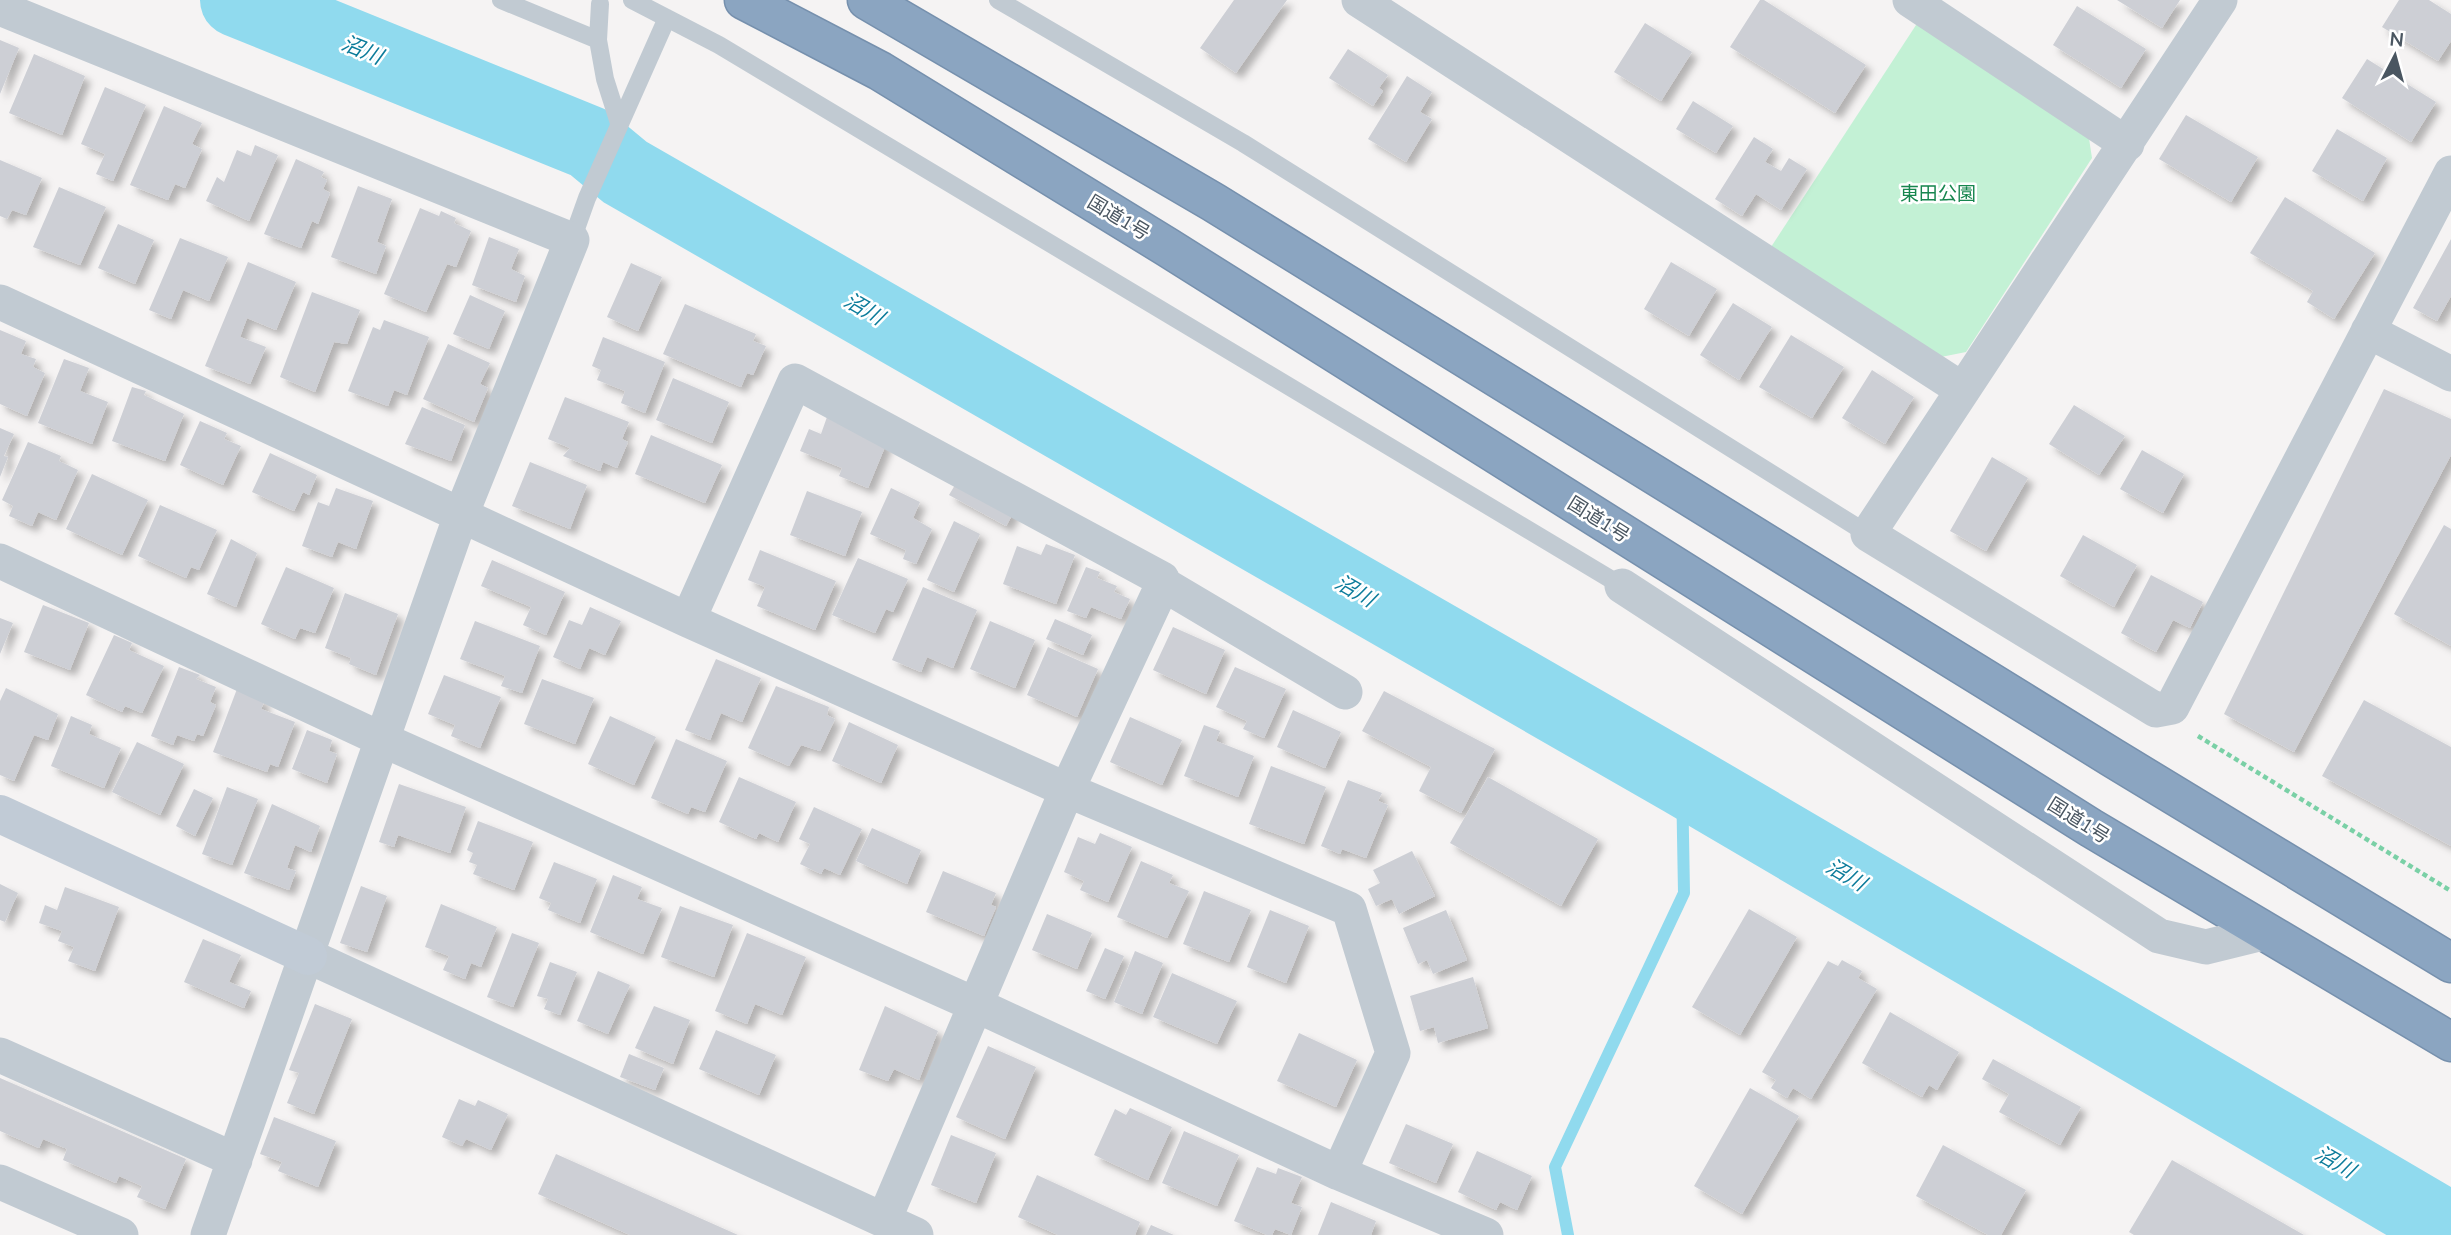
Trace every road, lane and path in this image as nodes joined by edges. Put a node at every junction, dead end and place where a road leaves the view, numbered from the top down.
1 (501, 0) edge
2 (632, 0) edge
3 (744, 0) edge
4 (867, 0) edge
5 (998, 0) edge
6 (1910, 0) edge
7 (2220, 0) edge
8 (600, 4) dead end
9 (1379, 5) edge
10 (0, 8) edge
11 (667, 18) junction
12 (598, 40) junction
13 (619, 123) junction
14 (2127, 144) junction
15 (2451, 173) edge
16 (572, 240) junction
17 (0, 302) edge
18 (2368, 331) junction
19 (2451, 374) edge
20 (1963, 390) junction
21 (461, 515) junction
22 (1868, 534) junction
23 (0, 561) edge
24 (1163, 584) junction
25 (1622, 586) joint
26 (688, 620) junction
27 (1345, 692) dead end
28 (2156, 710) junction
29 (381, 739) junction
30 (1067, 790) junction
31 (0, 814) edge
32 (2451, 891) edge
33 (2267, 932) junction
34 (308, 956) junction
35 (2451, 963) edge
36 (976, 1005) junction
37 (2451, 1042) edge
38 (0, 1055) edge
39 (235, 1160) junction
40 (1339, 1172) junction
41 (0, 1182) edge
42 (884, 1220) junction
43 (121, 1235) edge
44 (208, 1235) edge
45 (916, 1235) edge
46 (1486, 1235) edge

1 - 12 lane
2 - 11 lane
3 - 33 highway, 国道1号
4 - 35 highway
5 - 22 lane
6 - 14 street
7 - 14 street
8 - 12 lane
9 - 20 street
10 - 16 street
11 - 13 lane
11 - 25 lane
12 - 13 lane
13 - 16 lane
14 - 20 street
15 - 18 street
16 - 21 street
17 - 21 street
18 - 19 street
18 - 28 street
20 - 22 street
21 - 26 street
21 - 29 street
22 - 28 street
23 - 29 street
24 - 26 street
24 - 27 street
24 - 30 street
25 - 33 street
26 - 30 street
28 - 32 path
29 - 34 street
29 - 36 street
30 - 36 street
30 - 40 street
31 - 34 street
33 - 37 highway, 国道1号
34 - 39 street
34 - 42 street
36 - 40 street
36 - 42 street
38 - 39 street
39 - 44 street
40 - 46 street
41 - 43 street
42 - 45 street

